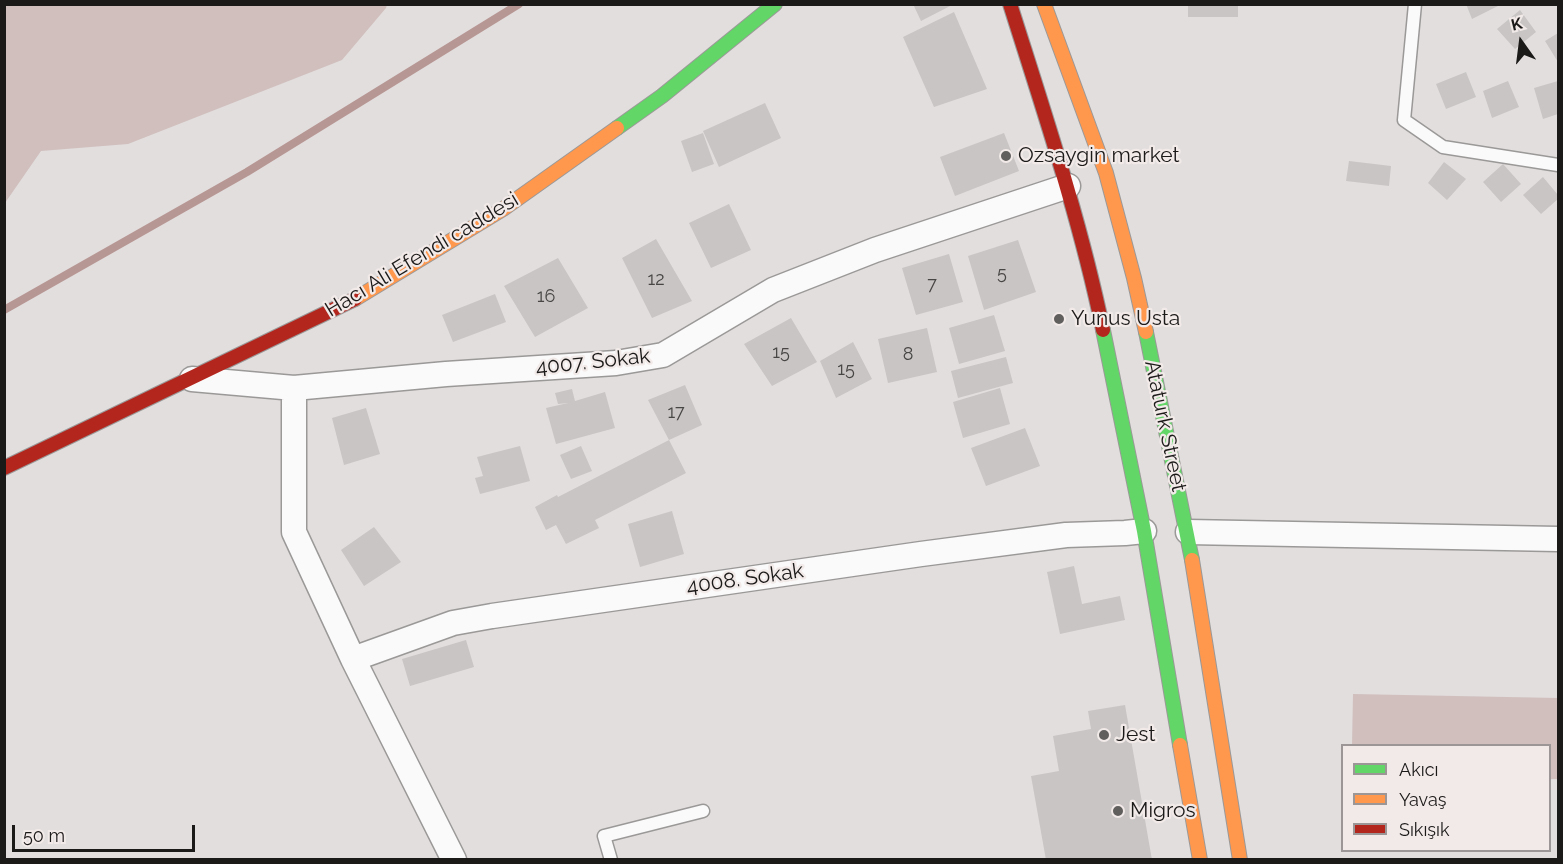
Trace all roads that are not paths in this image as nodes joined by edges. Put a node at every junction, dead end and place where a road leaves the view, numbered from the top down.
1 (775, 4) edge
2 (1010, 4) edge
3 (1044, 4) edge
4 (1415, 4) edge
5 (1558, 165) edge
6 (1068, 186) junction
7 (192, 379) junction
8 (294, 388) junction
9 (4, 468) edge
10 (1144, 531) junction
11 (1188, 532) junction
12 (1558, 539) edge
13 (353, 659) junction
14 (703, 811) dead end
15 (454, 860) edge
16 (611, 860) edge
17 (1200, 860) edge
18 (1240, 860) edge

1 - 7 street, Hacı Ali Efendi caddesi
2 - 6 street, Ataturk Street
3 - 11 street, Ataturk Street
4 - 5 lane
6 - 8 street, 4007. Sokak
6 - 10 street, Ataturk Street
7 - 8 street, 4007. Sokak
7 - 9 street, Hacı Ali Efendi caddesi
8 - 13 street
10 - 13 street, 4008. Sokak
10 - 17 street, Ataturk Street
11 - 12 street
11 - 18 street, Ataturk Street
13 - 15 street
14 - 16 lane

